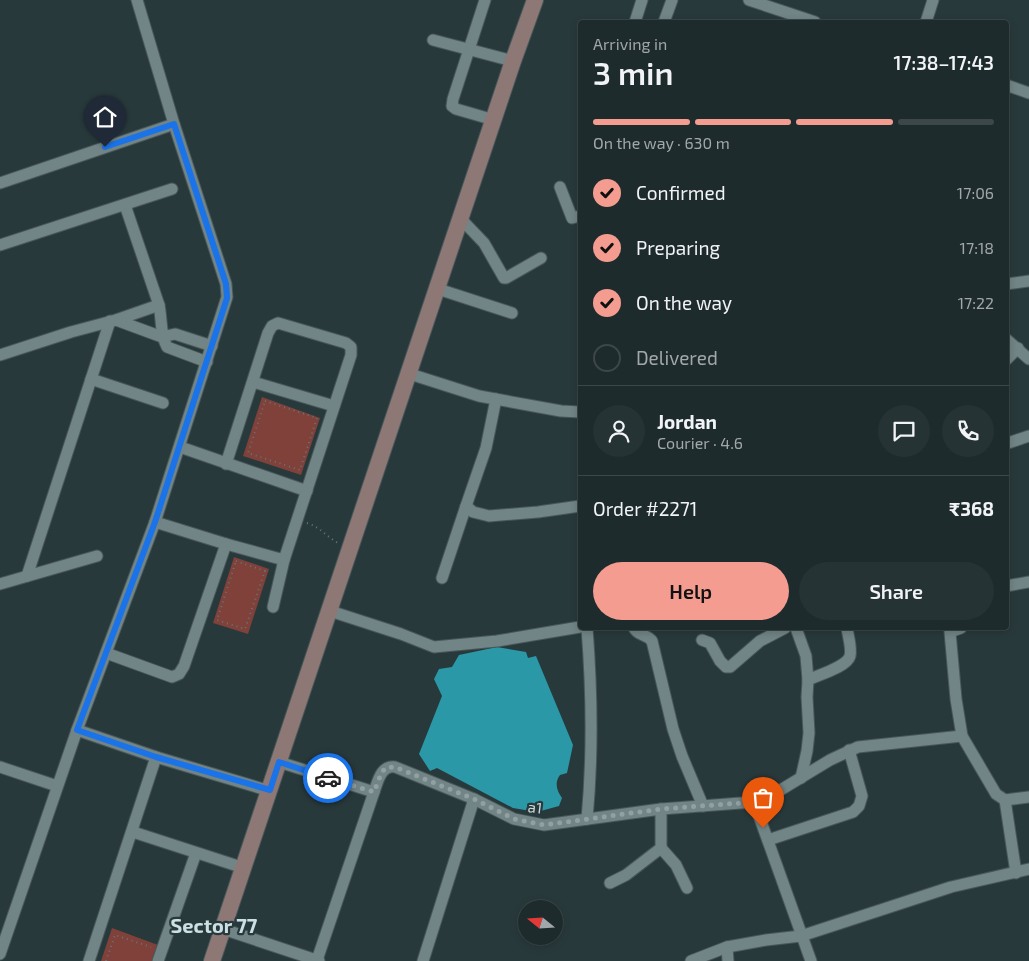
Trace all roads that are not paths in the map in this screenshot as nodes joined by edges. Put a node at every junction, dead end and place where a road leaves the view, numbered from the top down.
1 (137, 0) edge
2 (485, 0) edge
3 (535, 0) edge
4 (642, 0) edge
5 (672, 0) edge
6 (748, 0) edge
7 (933, 0) edge
8 (636, 20) edge
9 (665, 20) edge
10 (798, 20) edge
11 (927, 20) edge
12 (433, 40) dead end
13 (470, 49) junction
14 (513, 61) junction
15 (1009, 86) edge
16 (1029, 93) edge
17 (494, 120) junction
18 (174, 124) junction
19 (0, 183) edge
20 (560, 187) dead end
21 (172, 189) dead end
22 (125, 205) junction
23 (578, 216) edge
24 (461, 219) junction
25 (0, 245) edge
26 (541, 258) dead end
27 (1029, 281) edge
28 (1009, 284) edge
29 (438, 289) junction
30 (159, 305) junction
31 (512, 313) dead end
32 (113, 320) junction
33 (162, 337) junction
34 (1009, 341) edge
35 (212, 346) junction
36 (1018, 348) junction
37 (0, 355) edge
38 (1009, 357) edge
39 (1029, 359) edge
40 (207, 362) junction
41 (410, 374) junction
42 (91, 379) junction
43 (253, 382) junction
44 (496, 399) junction
45 (163, 403) dead end
46 (334, 406) junction
47 (578, 412) edge
48 (1029, 436) edge
49 (1009, 443) edge
50 (180, 447) junction
51 (226, 464) junction
52 (307, 491) junction
53 (466, 506) junction
54 (578, 506) edge
55 (155, 522) junction
56 (226, 544) junction
57 (97, 556) dead end
58 (284, 560) junction
59 (27, 576) junction
60 (442, 578) dead end
61 (1029, 582) edge
62 (0, 584) edge
63 (1009, 585) edge
64 (273, 607) dead end
65 (330, 611) junction
66 (578, 627) edge
67 (586, 630) edge
68 (636, 630) edge
69 (781, 630) edge
70 (797, 630) edge
71 (848, 630) edge
72 (956, 630) edge
73 (702, 640) dead end
74 (106, 653) junction
75 (808, 680) junction
76 (77, 730) junction
77 (962, 736) junction
78 (849, 750) junction
79 (156, 757) junction
80 (279, 762) junction
81 (0, 766) edge
82 (801, 778) junction
83 (57, 786) junction
84 (270, 790) junction
85 (374, 792) junction
86 (1029, 797) edge
87 (474, 799) junction
88 (1005, 800) junction
89 (754, 802) junction
90 (703, 806) junction
91 (661, 809) junction
92 (587, 819) junction
93 (133, 832) junction
94 (768, 840) junction
95 (661, 848) junction
96 (196, 853) junction
97 (244, 868) junction
98 (1029, 869) edge
99 (1016, 873) junction
100 (610, 883) dead end
101 (687, 888) dead end
102 (223, 929) junction
103 (801, 936) junction
104 (727, 947) junction
105 (0, 954) edge
106 (90, 961) edge
107 (158, 961) edge
108 (212, 961) edge
109 (318, 961) edge
110 (423, 961) edge
111 (691, 961) edge
112 (728, 961) edge
113 (811, 961) edge

1 - 18 street
2 - 13 street
3 - 14 street
4 - 8 street
5 - 9 street
6 - 10 street
7 - 11 street
12 - 13 street
13 - 14 street
13 - 17 street
14 - 17 street
15 - 16 street
17 - 24 street
18 - 19 street
18 - 35 street
20 - 23 street
21 - 22 street
22 - 25 street
22 - 30 street
24 - 26 street
24 - 29 street
27 - 28 street
29 - 31 street
29 - 41 street
30 - 32 street
30 - 33 street
32 - 33 street
32 - 37 street
32 - 42 street
33 - 35 street
33 - 40 street
34 - 36 street
35 - 40 street
36 - 38 street
36 - 39 street
40 - 50 street
41 - 44 street
41 - 65 street
42 - 45 street
42 - 59 street
43 - 46 street
43 - 46 street
43 - 51 street
44 - 47 street
44 - 53 street
46 - 52 street
48 - 49 street
50 - 51 street
50 - 55 street
51 - 52 street
52 - 58 street
53 - 54 street
53 - 60 street
55 - 56 street
55 - 74 street
56 - 58 street
56 - 74 street
57 - 59 street
58 - 64 street
59 - 62 street
61 - 63 street
65 - 66 street
65 - 80 street
67 - 92 street
68 - 90 street
69 - 73 street
70 - 75 street
71 - 75 street
72 - 77 street
74 - 76 street
75 - 82 street
76 - 79 street
76 - 83 street
77 - 78 street, a1
77 - 88 street
78 - 82 street, a1
78 - 94 street
79 - 84 street
79 - 93 street
80 - 84 street
80 - 85 street
81 - 83 street
82 - 89 street, a1
83 - 105 street
84 - 97 street
85 - 87 street, a1
85 - 109 street, a1
86 - 88 street
87 - 92 street, a1
87 - 110 street
88 - 99 street
89 - 90 street, a1
89 - 94 street
90 - 91 street, a1
91 - 92 street, a1
91 - 95 street
93 - 96 street
93 - 106 street
94 - 103 street
95 - 100 street
95 - 101 street
96 - 97 street
96 - 107 street
97 - 102 street
98 - 99 street
99 - 103 street
102 - 108 street
102 - 109 street
103 - 104 street
103 - 113 street
104 - 111 street
104 - 112 street

